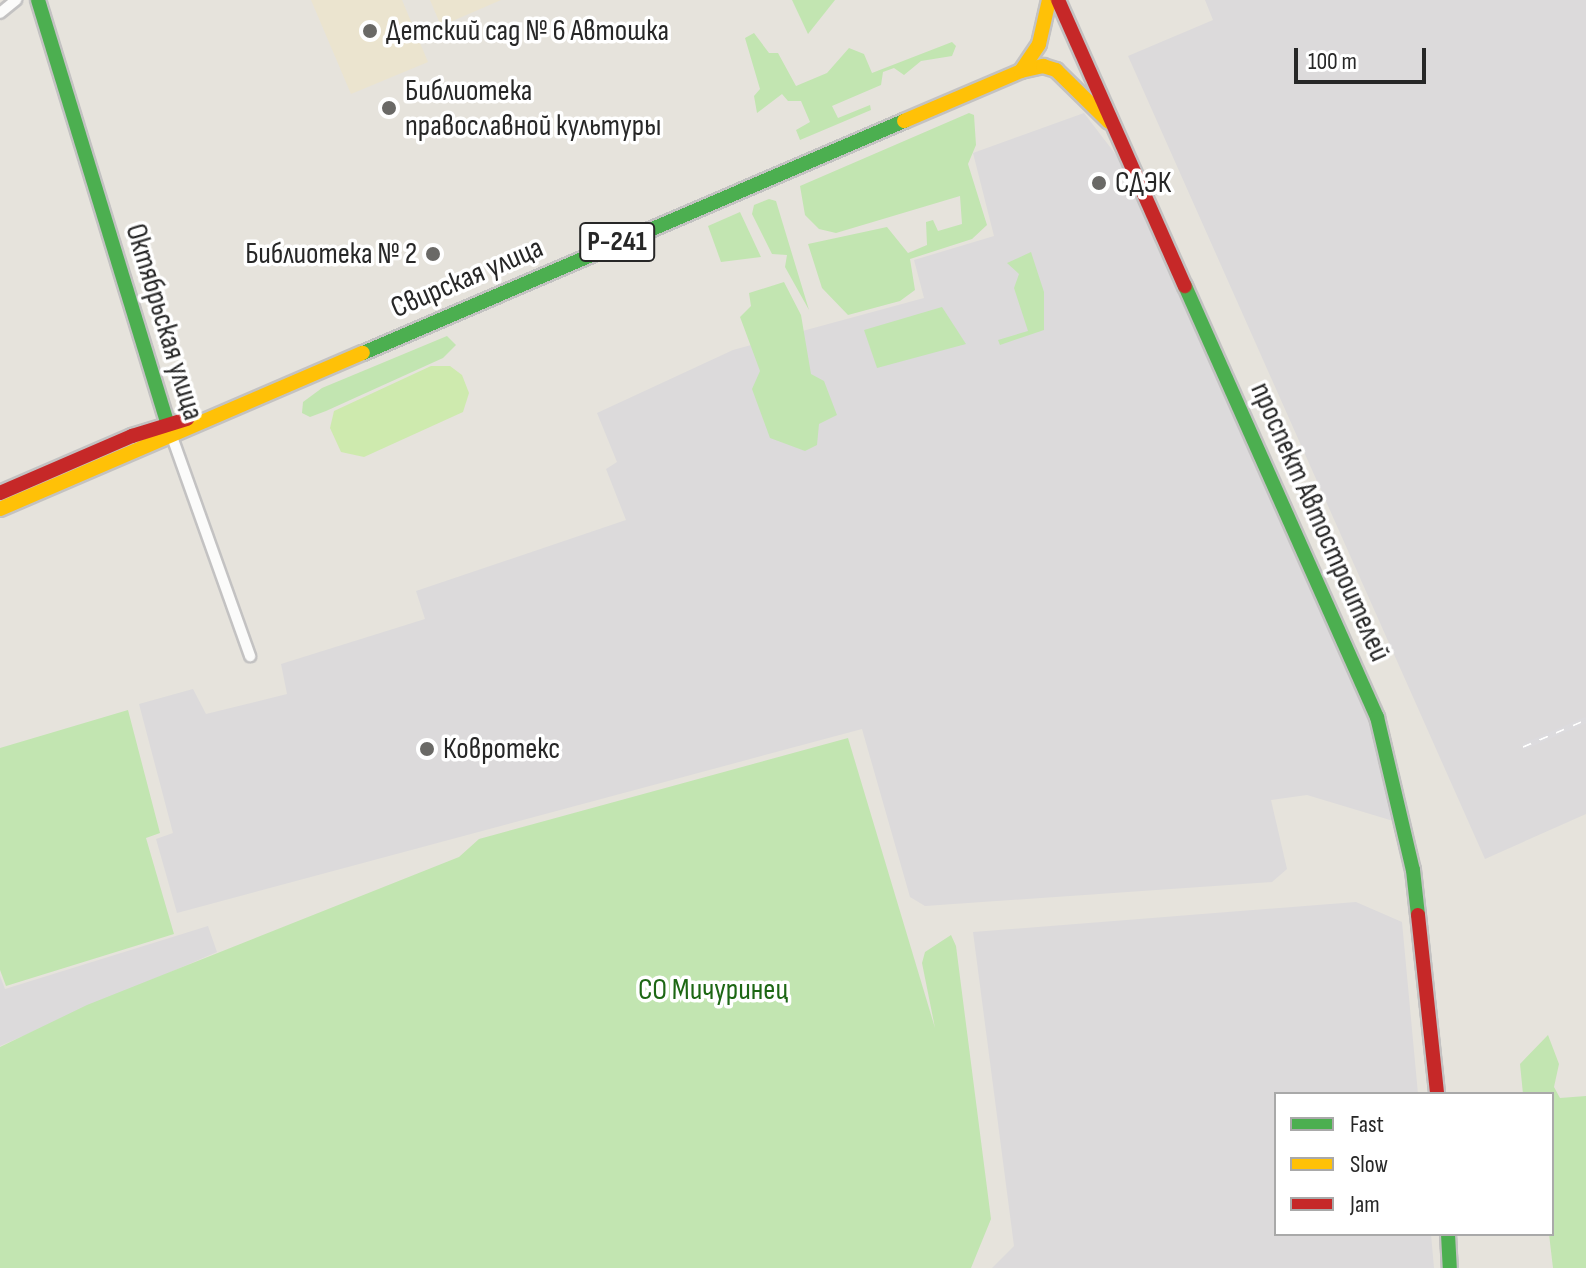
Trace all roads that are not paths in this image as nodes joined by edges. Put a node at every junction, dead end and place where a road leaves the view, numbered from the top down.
1 (16, 0) edge
2 (38, 0) edge
3 (1049, 0) edge
4 (1058, 0) edge
5 (0, 13) edge
6 (1021, 71) junction
7 (1116, 130) junction
8 (170, 428) junction
9 (0, 493) edge
10 (0, 509) edge
11 (250, 656) dead end
12 (1437, 1092) edge
13 (1448, 1236) edge
14 (1450, 1268) edge

1 - 5 street
2 - 8 main road, Октябрьская улица
3 - 6 main road
4 - 7 main road, проспект Автостроителей
6 - 7 main road, Свирская улица
6 - 8 main road, Свирская улица / Р-241
7 - 12 main road, проспект Автостроителей
8 - 9 main road, Р-241
8 - 10 main road, Свирская улица / Р-241
8 - 11 street, Октябрьская улица
13 - 14 main road

